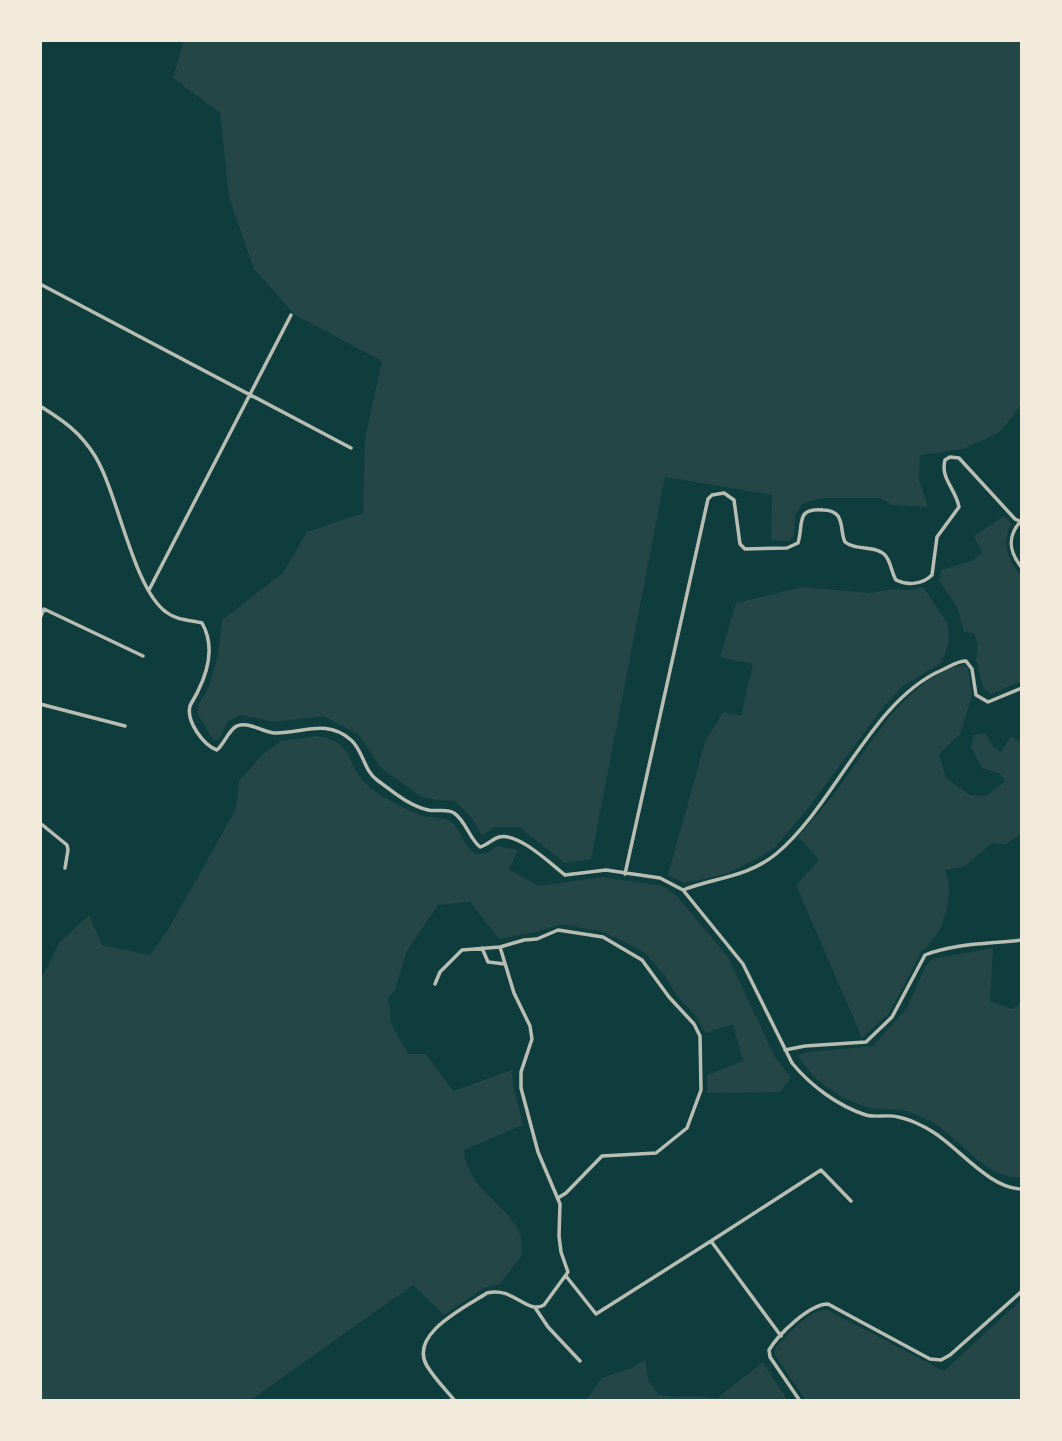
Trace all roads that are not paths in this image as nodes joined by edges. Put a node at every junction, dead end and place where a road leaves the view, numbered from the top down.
1 (40, 284) edge
2 (291, 316) dead end
3 (250, 395) junction
4 (40, 406) edge
5 (351, 448) dead end
6 (1021, 522) edge
7 (1022, 568) edge
8 (149, 590) junction
9 (40, 618) edge
10 (143, 656) dead end
11 (1022, 688) edge
12 (40, 704) edge
13 (125, 726) dead end
14 (40, 823) edge
15 (65, 867) dead end
16 (625, 874) junction
17 (682, 890) junction
18 (1022, 940) edge
19 (500, 947) junction
20 (482, 948) junction
21 (505, 964) junction
22 (435, 984) dead end
23 (785, 1050) junction
24 (1022, 1189) edge
25 (558, 1198) junction
26 (851, 1200) dead end
27 (711, 1241) junction
28 (566, 1276) junction
29 (1022, 1291) edge
30 (536, 1309) junction
31 (781, 1336) junction
32 (580, 1361) dead end
33 (455, 1401) edge
34 (800, 1401) edge

1 - 3 street
2 - 3 street
3 - 5 street
3 - 8 street
4 - 8 street
6 - 7 street
6 - 16 street
8 - 16 street
9 - 10 street
11 - 17 street
12 - 13 street
14 - 15 street
16 - 17 street
17 - 23 street
18 - 23 street
19 - 20 street
19 - 21 street
19 - 25 street
20 - 21 street
20 - 22 street
21 - 25 street
23 - 24 street
25 - 28 street
26 - 27 street
27 - 28 street
27 - 31 street
28 - 30 street
29 - 31 street
30 - 32 street
30 - 33 street
31 - 34 street

